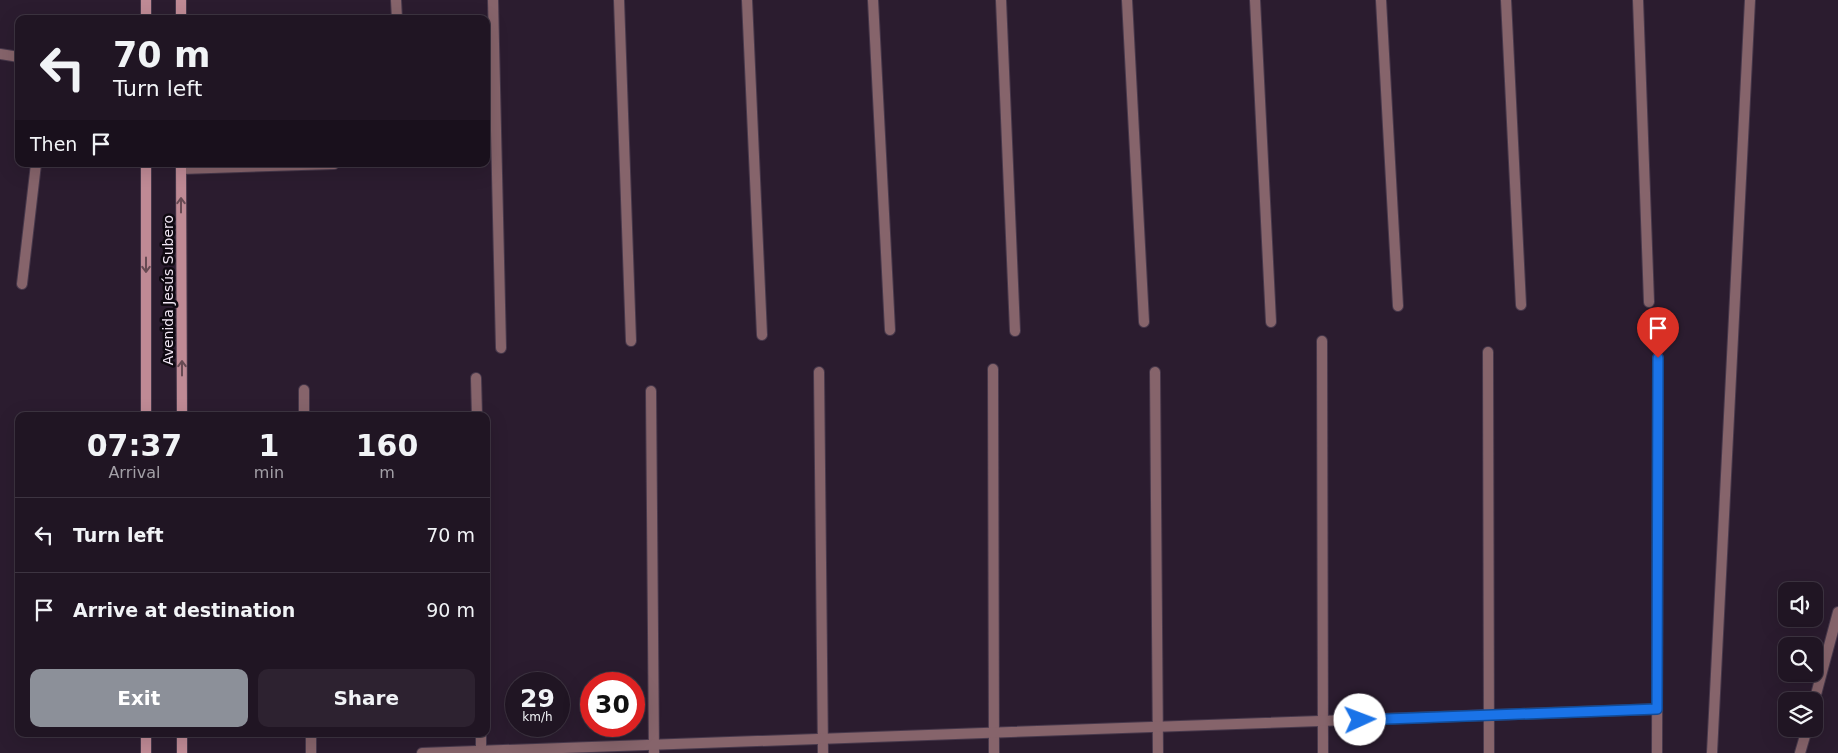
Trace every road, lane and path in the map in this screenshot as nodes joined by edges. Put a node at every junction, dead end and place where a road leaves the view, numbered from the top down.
1 (146, 0) edge
2 (181, 0) edge
3 (396, 0) edge
4 (493, 0) edge
5 (619, 0) edge
6 (747, 0) edge
7 (873, 0) edge
8 (1002, 0) edge
9 (1127, 0) edge
10 (1255, 0) edge
11 (1381, 0) edge
12 (1506, 0) edge
13 (1638, 0) edge
14 (1750, 0) edge
15 (146, 15) edge
16 (180, 15) edge
17 (397, 15) edge
18 (0, 54) edge
19 (15, 56) edge
20 (36, 167) edge
21 (146, 167) edge
22 (181, 167) edge
23 (22, 284) dead end
24 (1648, 302) dead end
25 (1522, 305) dead end
26 (1398, 306) dead end
27 (1144, 322) dead end
28 (1272, 322) dead end
29 (890, 330) dead end
30 (1015, 331) dead end
31 (762, 335) dead end
32 (632, 341) dead end
33 (1322, 341) dead end
34 (501, 348) dead end
35 (1488, 352) dead end
36 (1658, 358) dead end
37 (994, 369) dead end
38 (819, 372) dead end
39 (1155, 372) dead end
40 (476, 378) dead end
41 (304, 390) dead end
42 (651, 390) dead end
43 (146, 412) edge
44 (182, 412) edge
45 (304, 412) edge
46 (477, 412) edge
47 (1838, 612) edge
48 (1817, 692) edge
49 (1657, 709) junction
50 (1489, 715) junction
51 (1323, 721) junction
52 (1158, 727) junction
53 (994, 733) junction
54 (146, 737) edge
55 (182, 737) edge
56 (311, 737) edge
57 (481, 737) edge
58 (1805, 737) edge
59 (823, 739) junction
60 (654, 749) edge
61 (481, 752) edge
62 (146, 753) edge
63 (182, 753) edge
64 (311, 753) edge
65 (422, 753) edge
66 (823, 753) edge
67 (994, 753) edge
68 (1158, 753) edge
69 (1323, 753) edge
70 (1489, 753) edge
71 (1657, 753) edge
72 (1712, 753) edge
73 (1800, 753) edge

1 - 15 main road
2 - 16 main road
3 - 17 street
4 - 34 street
5 - 32 street
6 - 31 street
7 - 29 street
8 - 30 street
9 - 27 street
10 - 28 street
11 - 26 street
12 - 25 street
13 - 24 street
14 - 72 street
18 - 19 street
20 - 23 street
21 -> 43 main road, Avenida Jesús Subero
44 -> 22 main road, Avenida Jesús Subero
33 - 51 street
35 - 50 street
36 - 49 street
37 - 53 street
38 - 59 street
39 - 52 street
40 - 46 street
41 - 45 street
42 - 60 street
47 - 48 street
49 - 50 street
49 - 71 street
50 - 51 street
50 - 70 street
51 - 52 street
51 - 69 street
52 - 53 street
52 - 68 street
53 - 59 street
53 - 67 street
54 - 62 main road
55 - 63 main road
56 - 64 street
57 - 61 street
58 - 73 street
59 - 60 street
59 - 66 street
60 - 61 street
61 - 65 street

